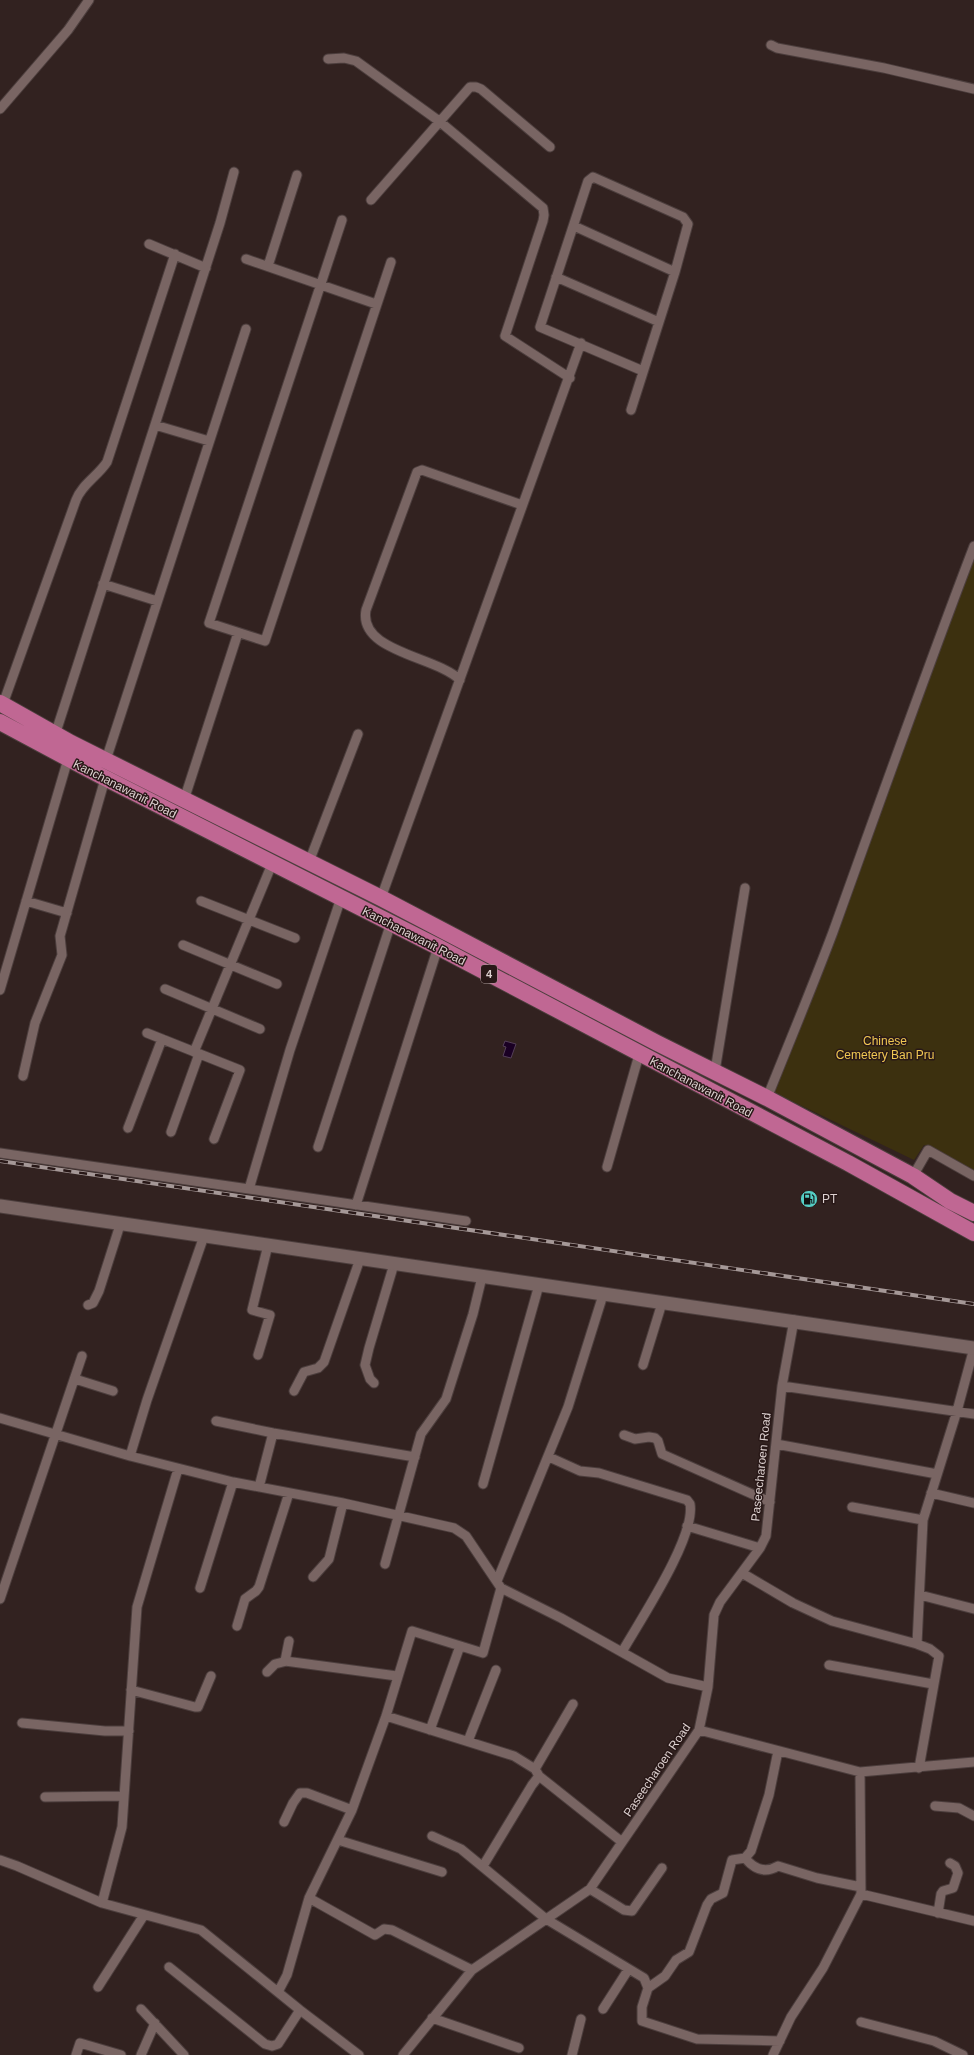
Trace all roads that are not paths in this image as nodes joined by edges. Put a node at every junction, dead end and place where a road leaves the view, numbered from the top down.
1 (89, 0) edge
2 (771, 45) dead end
3 (328, 59) dead end
4 (974, 89) edge
5 (0, 109) edge
6 (439, 121) junction
7 (550, 147) dead end
8 (234, 172) dead end
9 (297, 175) dead end
10 (371, 200) dead end
11 (342, 220) dead end
12 (574, 226) junction
13 (149, 244) dead end
14 (175, 254) junction
15 (246, 259) dead end
16 (391, 262) dead end
17 (268, 266) junction
18 (206, 268) junction
19 (675, 272) junction
20 (556, 277) junction
21 (322, 285) junction
22 (376, 304) junction
23 (659, 322) junction
24 (246, 329) dead end
25 (581, 343) junction
26 (643, 371) junction
27 (570, 378) junction
28 (631, 410) dead end
29 (155, 425) junction
30 (209, 441) junction
31 (522, 505) junction
32 (974, 546) edge
33 (103, 584) junction
34 (157, 601) junction
35 (238, 633) junction
36 (460, 680) junction
37 (1, 704) edge
38 (0, 722) edge
39 (358, 734) dead end
40 (55, 735) junction
41 (68, 759) junction
42 (106, 760) junction
43 (103, 777) junction
44 (184, 800) junction
45 (309, 862) junction
46 (272, 864) junction
47 (745, 888) dead end
48 (341, 898) junction
49 (381, 898) junction
50 (26, 901) junction
51 (201, 901) dead end
52 (66, 913) junction
53 (249, 919) junction
54 (391, 923) junction
55 (295, 938) dead end
56 (183, 945) dead end
57 (438, 947) junction
58 (230, 964) junction
59 (277, 984) dead end
60 (165, 989) dead end
61 (0, 990) edge
62 (212, 1009) junction
63 (260, 1029) dead end
64 (146, 1033) dead end
65 (162, 1039) junction
66 (197, 1053) junction
67 (639, 1054) junction
68 (715, 1072) junction
69 (23, 1076) dead end
70 (767, 1098) junction
71 (128, 1128) dead end
72 (171, 1132) dead end
73 (214, 1139) dead end
74 (318, 1147) dead end
75 (0, 1153) edge
76 (607, 1168) dead end
77 (913, 1176) junction
78 (974, 1176) edge
79 (249, 1189) junction
80 (356, 1205) junction
81 (0, 1206) edge
82 (974, 1213) edge
83 (466, 1221) dead end
84 (120, 1225) junction
85 (970, 1231) edge
86 (204, 1236) junction
87 (268, 1246) junction
88 (360, 1259) junction
89 (394, 1264) junction
90 (482, 1277) junction
91 (539, 1285) junction
92 (603, 1294) junction
93 (662, 1303) junction
94 (88, 1305) dead end
95 (794, 1320) junction
96 (974, 1348) edge
97 (258, 1355) dead end
98 (82, 1356) dead end
99 (643, 1365) dead end
100 (75, 1379) junction
101 (374, 1383) dead end
102 (782, 1386) junction
103 (113, 1391) dead end
104 (294, 1391) dead end
105 (957, 1411) junction
106 (974, 1414) edge
107 (0, 1418) edge
108 (216, 1421) dead end
109 (273, 1433) junction
110 (56, 1435) junction
111 (624, 1435) dead end
112 (776, 1444) junction
113 (130, 1456) junction
114 (416, 1457) junction
115 (549, 1457) junction
116 (178, 1469) junction
117 (937, 1474) junction
118 (233, 1482) junction
119 (483, 1484) dead end
120 (259, 1487) junction
121 (289, 1493) junction
122 (931, 1493) junction
123 (770, 1502) junction
124 (343, 1503) junction
125 (974, 1503) edge
126 (852, 1507) dead end
127 (399, 1515) junction
128 (922, 1520) junction
129 (687, 1526) junction
130 (760, 1548) junction
131 (385, 1564) dead end
132 (742, 1573) junction
133 (313, 1577) dead end
134 (499, 1585) junction
135 (200, 1588) dead end
136 (920, 1595) junction
137 (0, 1598) edge
138 (974, 1609) edge
139 (237, 1626) dead end
140 (289, 1641) dead end
141 (917, 1644) junction
142 (460, 1646) junction
143 (622, 1652) junction
144 (287, 1661) junction
145 (830, 1665) dead end
146 (496, 1670) dead end
147 (267, 1672) dead end
148 (211, 1676) dead end
149 (398, 1676) junction
150 (933, 1684) junction
151 (708, 1688) junction
152 (131, 1690) junction
153 (573, 1704) dead end
154 (386, 1716) junction
155 (22, 1723) dead end
156 (430, 1730) junction
157 (699, 1730) junction
158 (128, 1731) junction
159 (468, 1742) junction
160 (778, 1751) junction
161 (974, 1762) edge
162 (919, 1768) junction
163 (860, 1772) junction
164 (537, 1773) junction
165 (124, 1796) junction
166 (45, 1797) dead end
167 (935, 1806) dead end
168 (352, 1810) junction
169 (974, 1816) edge
170 (284, 1822) dead end
171 (432, 1836) dead end
172 (338, 1840) junction
173 (622, 1842) junction
174 (745, 1858) junction
175 (0, 1860) edge
176 (950, 1864) dead end
177 (483, 1866) junction
178 (662, 1868) dead end
179 (442, 1872) dead end
180 (590, 1889) junction
181 (861, 1890) junction
182 (309, 1898) junction
183 (102, 1903) junction
184 (938, 1913) junction
185 (144, 1915) junction
186 (546, 1919) junction
187 (974, 1921) edge
188 (169, 1967) dead end
189 (472, 1970) junction
190 (628, 1970) junction
191 (98, 1987) dead end
192 (648, 1988) junction
193 (278, 1992) junction
194 (141, 2009) dead end
195 (603, 2009) dead end
196 (300, 2010) junction
197 (432, 2018) junction
198 (582, 2019) dead end
199 (861, 2022) dead end
200 (155, 2024) junction
201 (780, 2041) junction
202 (519, 2048) dead end
203 (76, 2055) edge
204 (120, 2055) edge
205 (141, 2055) edge
206 (184, 2055) edge
207 (359, 2055) edge
208 (403, 2055) edge
209 (572, 2055) edge
210 (773, 2055) edge
211 (963, 2055) edge

1 - 5 street
2 - 4 street
3 - 6 street
6 - 7 street
6 - 10 street
6 - 27 street
8 - 18 street
9 - 17 street
11 - 21 street
12 - 19 street
12 - 19 street
12 - 20 street
13 - 14 street
14 - 18 street
14 - 37 street
15 - 17 street
16 - 22 street
17 - 21 street
18 - 29 street
19 - 23 street
20 - 23 street
20 - 25 street
21 - 22 street
21 - 35 street
22 - 35 street
23 - 26 street
24 - 30 street
25 - 26 street
25 - 27 street
26 - 28 street
27 - 31 street
29 - 30 street
29 - 33 street
30 - 34 street
31 - 36 street
31 - 36 street
32 - 70 street
33 - 34 street
33 - 40 street
34 - 42 street
35 - 44 street
36 - 49 street
37 - 40 highway, Kanchanawanit Road / 4
38 - 41 highway, Kanchanawanit Road / 4
39 - 45 street
40 - 42 highway, Kanchanawanit Road / 4
41 - 43 highway, Kanchanawanit Road / 4
41 - 50 street
42 - 43 street
42 - 44 highway, Kanchanawanit Road / 4
43 - 46 highway, Kanchanawanit Road / 4
43 - 52 street
44 - 45 highway, Kanchanawanit Road / 4
45 - 49 highway, Kanchanawanit Road / 4
46 - 48 highway, Kanchanawanit Road / 4
46 - 53 street
47 - 68 street
48 - 54 highway, Kanchanawanit Road / 4
48 - 79 street
49 - 68 highway, Kanchanawanit Road / 4
50 - 52 street
50 - 61 street
51 - 53 street
52 - 69 street
53 - 55 street
53 - 58 street
54 - 57 highway, Kanchanawanit Road / 4
54 - 74 street
56 - 58 street
57 - 67 highway, Kanchanawanit Road / 4
57 - 80 street
58 - 59 street
58 - 62 street
60 - 62 street
62 - 63 street
62 - 66 street
64 - 65 street
65 - 66 street
65 - 71 street
66 - 72 street
66 - 73 street
67 - 76 street
67 - 85 highway, Kanchanawanit Road / 4
68 - 70 highway, Kanchanawanit Road / 4
70 - 77 highway, Kanchanawanit Road / 4
75 - 79 street
77 - 78 street
77 - 82 highway, Kanchanawanit Road / 4
79 - 80 street
80 - 83 street
81 - 84 street
82 - 85 highway
84 - 86 street
84 - 94 street
86 - 87 street
86 - 113 street
87 - 88 street
87 - 97 street
88 - 89 street
88 - 104 street
89 - 90 street
89 - 101 street
90 - 91 street
90 - 114 street
91 - 92 street
91 - 119 street
92 - 93 street
92 - 115 street
93 - 95 street
93 - 99 street
95 - 96 street
95 - 102 street, Paseecharoen Road
96 - 105 street
98 - 100 street
100 - 103 street
100 - 110 street
102 - 105 street
102 - 112 street, Paseecharoen Road
105 - 106 street
105 - 117 street
107 - 110 street
108 - 109 street
109 - 114 street
109 - 120 street
110 - 113 street
110 - 137 street
111 - 123 street
112 - 117 street
112 - 123 street, Paseecharoen Road
113 - 116 street
114 - 127 street
115 - 129 street
115 - 134 street
116 - 118 street
116 - 152 street
117 - 122 street
118 - 120 street
118 - 135 street
120 - 121 street
121 - 124 street
121 - 139 street
122 - 125 street
122 - 128 street
123 - 130 street, Paseecharoen Road
124 - 127 street
124 - 133 street
126 - 128 street
127 - 131 street
127 - 134 street
128 - 136 street
129 - 130 street
129 - 143 street
130 - 132 street, Paseecharoen Road
132 - 141 street
132 - 151 street, Paseecharoen Road
134 - 142 street
134 - 143 street
136 - 138 street
136 - 141 street
140 - 144 street
141 - 150 street
142 - 149 street
142 - 156 street
143 - 151 street
144 - 147 street
144 - 149 street
145 - 150 street
146 - 159 street
148 - 152 street
149 - 154 street
150 - 162 street
151 - 157 street, Paseecharoen Road
152 - 158 street
153 - 164 street
154 - 156 street
154 - 168 street
155 - 158 street
156 - 159 street
157 - 160 street
157 - 173 street, Paseecharoen Road
158 - 165 street
159 - 164 street
160 - 163 street
160 - 174 street
161 - 162 street
162 - 163 street
163 - 181 street
164 - 173 street
164 - 177 street
165 - 166 street
165 - 183 street
167 - 169 street
168 - 170 street
168 - 172 street
171 - 177 street
172 - 179 street
172 - 182 street
173 - 180 street, Paseecharoen Road
174 - 181 street
174 - 192 street
175 - 183 street
176 - 184 street
177 - 186 street
178 - 180 street
180 - 186 street, Paseecharoen Road
181 - 184 street
181 - 201 street
182 - 189 street
182 - 193 street
183 - 185 street
184 - 187 street
185 - 191 street
185 - 193 street
186 - 189 street, Paseecharoen Road
186 - 190 street
188 - 196 street
189 - 197 street, Paseecharoen Road
190 - 192 street
190 - 195 street
192 - 201 street
193 - 196 street
194 - 200 street
196 - 207 street
197 - 202 street
197 - 208 street, Paseecharoen Road
198 - 209 street
199 - 211 street
200 - 205 street
200 - 206 street
201 - 210 street
203 - 204 street

